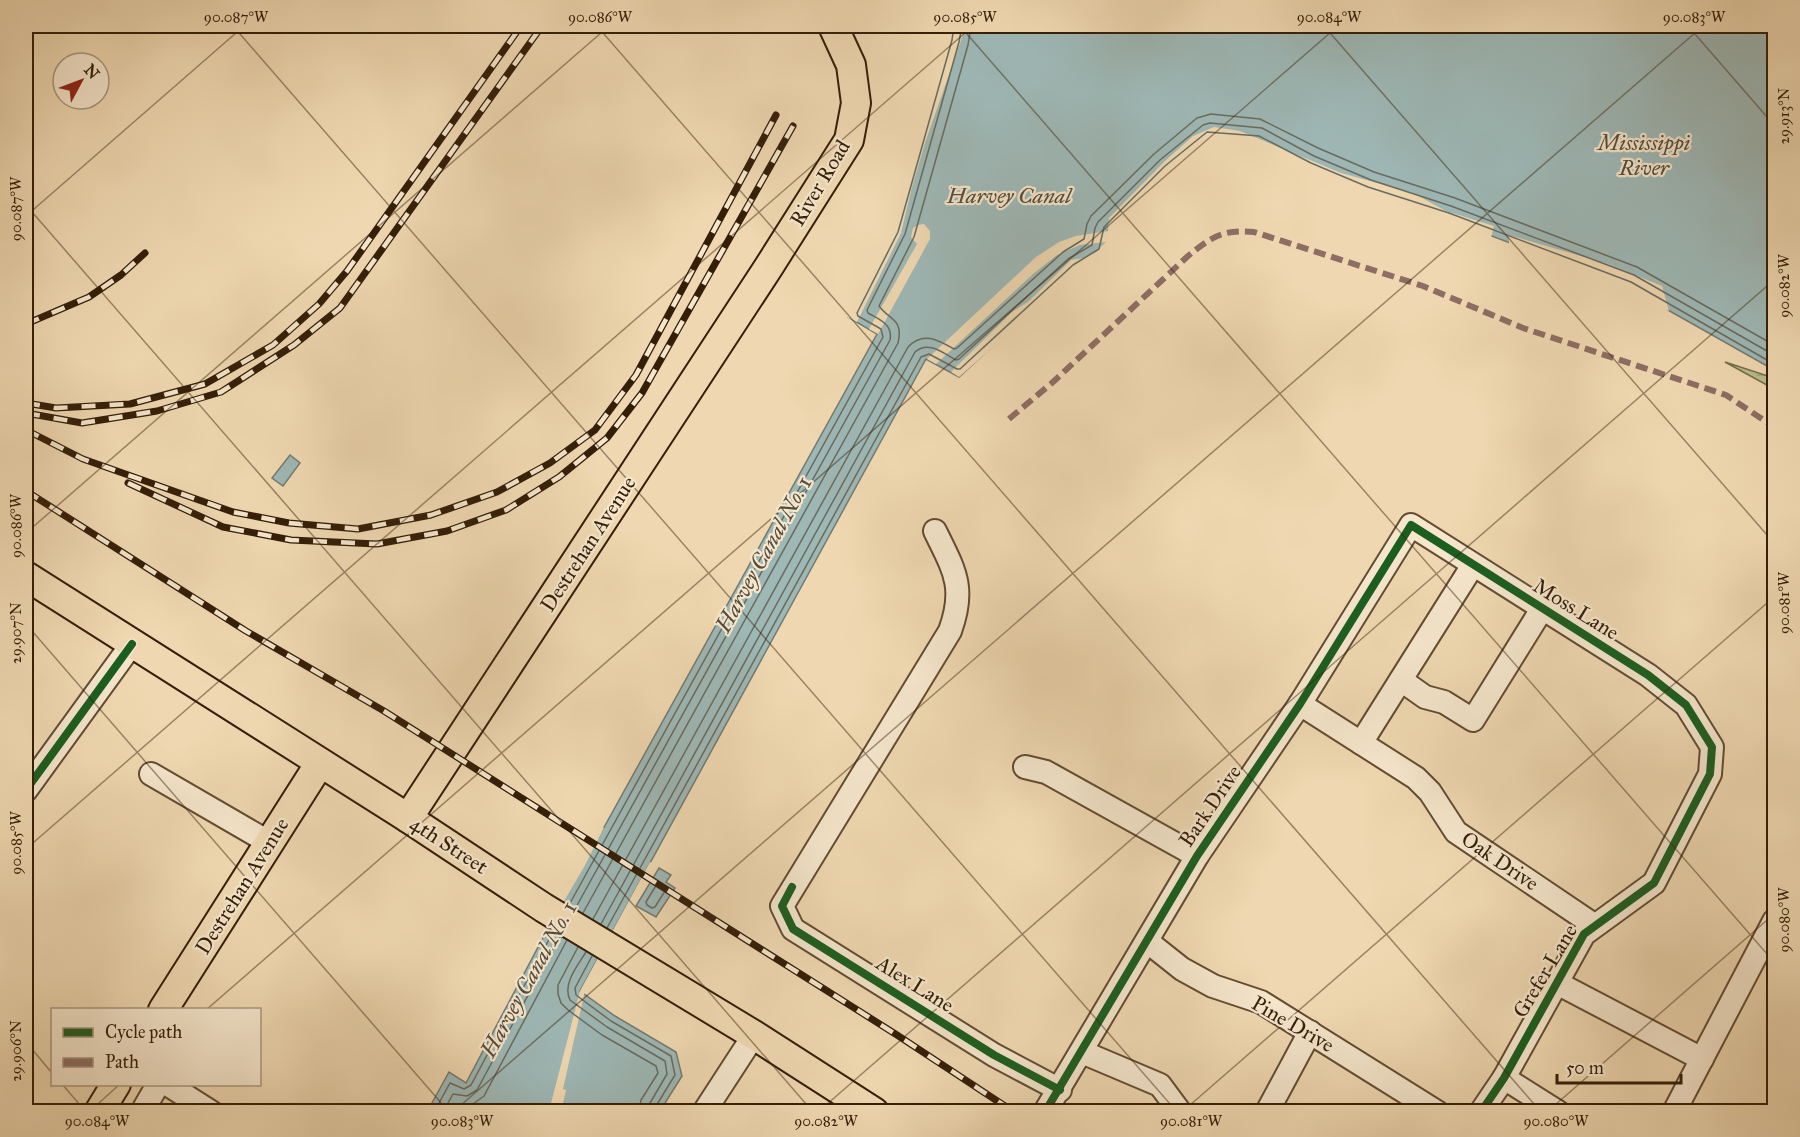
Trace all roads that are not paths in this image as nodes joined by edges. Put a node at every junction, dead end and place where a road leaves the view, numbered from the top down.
1 (833, 26) edge
2 (768, 268) joint
3 (1411, 525) joint
4 (935, 531) dead end
5 (1473, 565) junction
6 (26, 576) edge
7 (1542, 609) junction
8 (132, 644) junction
9 (1401, 680) junction
10 (1300, 704) junction
11 (1706, 738) joint
12 (1361, 743) junction
13 (320, 763) junction
14 (1025, 767) dead end
15 (151, 774) dead end
16 (26, 790) edge
17 (408, 818) junction
18 (270, 843) junction
19 (1197, 856) junction
20 (1774, 921) edge
21 (1594, 925) junction
22 (1148, 942) junction
23 (1557, 983) junction
24 (165, 1008) edge
25 (1310, 1032) junction
26 (754, 1035) junction
27 (1082, 1052) junction
28 (1702, 1059) junction
29 (1504, 1078) junction
30 (115, 1086) edge
31 (158, 1086) edge
32 (170, 1086) edge
33 (1060, 1090) junction
34 (99, 1112) edge
35 (142, 1112) edge
36 (211, 1112) edge
37 (705, 1112) edge
38 (874, 1112) edge
39 (1046, 1112) edge
40 (1180, 1112) edge
41 (1267, 1112) edge
42 (1437, 1112) edge
43 (1481, 1112) edge
44 (1558, 1112) edge
45 (1674, 1112) edge

1 - 2 main road, River Road
2 - 17 main road, Destrehan Avenue
3 - 5 street, Moss Lane
3 - 10 street, Bark Drive
4 - 33 street, Alex Lane
5 - 7 street, Moss Lane
5 - 9 street
6 - 8 main road, 4th Street
7 - 9 street
7 - 11 street, Moss Lane
8 - 13 main road, 4th Street
8 - 16 street
9 - 12 street
10 - 12 street, Oak Drive
10 - 19 street, Bark Drive
11 - 21 street, Grefer Lane
12 - 21 street, Oak Drive
13 - 17 main road, 4th Street
13 - 18 main road, Destrehan Avenue
14 - 19 street
15 - 18 street
17 - 26 main road, 4th Street
18 - 24 main road, Destrehan Avenue
19 - 22 street, Bark Drive
20 - 28 street
21 - 23 street, Grefer Lane
22 - 25 street, Pine Drive
22 - 27 street, Bark Drive
23 - 28 street
23 - 29 street, Grefer Lane
25 - 41 street
25 - 42 street, Pine Drive
26 - 37 street
26 - 38 main road, 4th Street
27 - 33 street, Bark Drive
27 - 40 street
28 - 45 street
29 - 43 street, Grefer Lane
29 - 44 street
30 - 34 main road
31 - 35 street
32 - 36 street
33 - 39 street, Bark Drive

